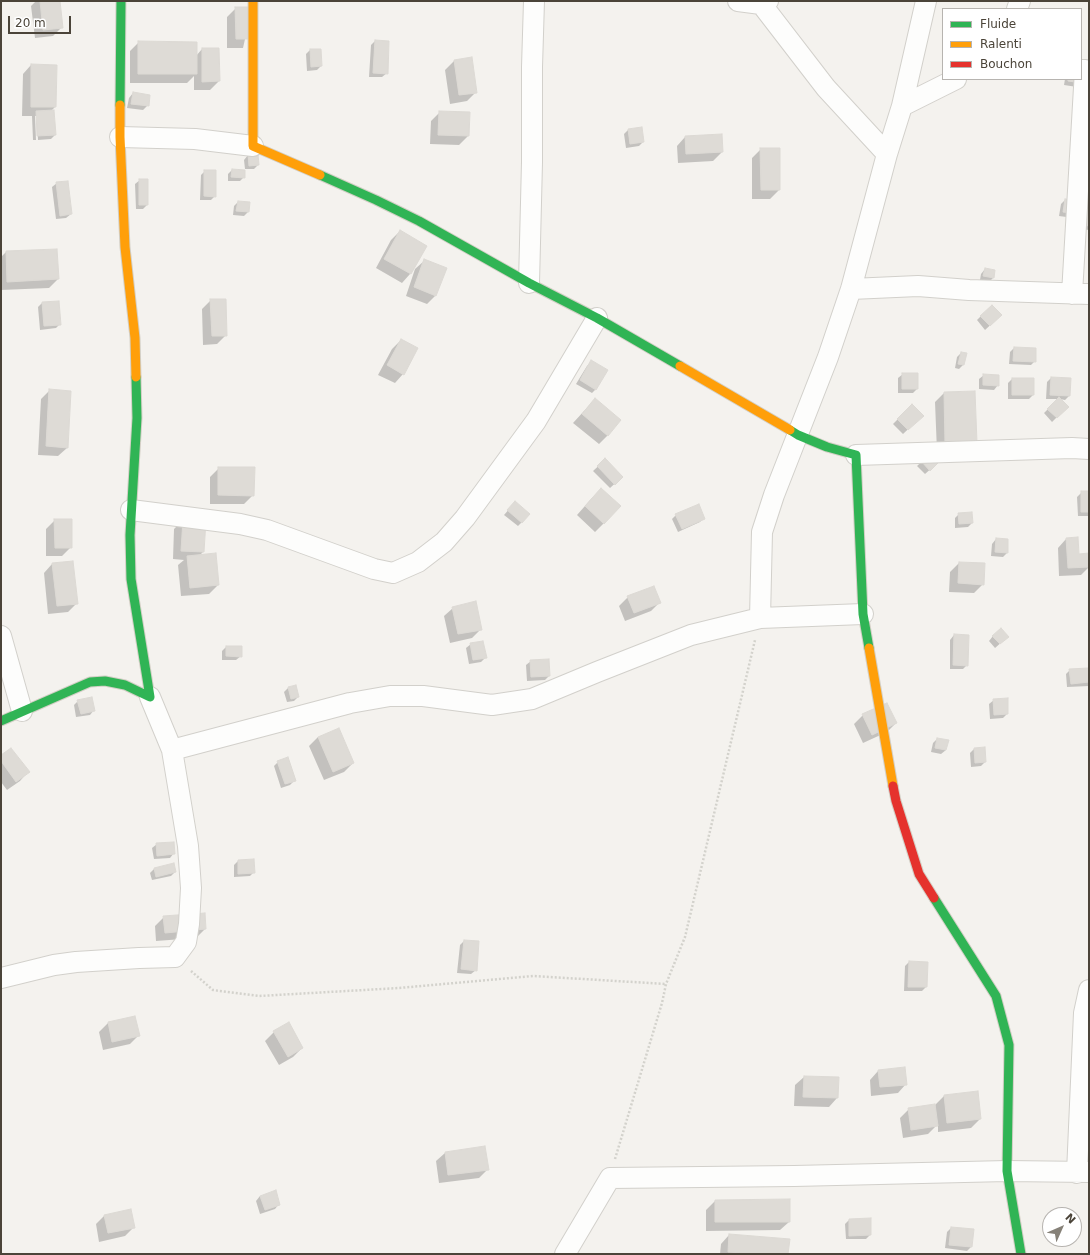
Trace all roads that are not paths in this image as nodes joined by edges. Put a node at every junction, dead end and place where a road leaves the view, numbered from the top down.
1 (121, 1) edge
2 (253, 1) edge
3 (534, 1) edge
4 (738, 1) edge
5 (926, 1) edge
6 (763, 2) edge
7 (1082, 70) edge
8 (954, 80) edge
9 (902, 106) junction
10 (120, 137) junction
11 (253, 146) junction
12 (887, 154) junction
13 (529, 283) junction
14 (851, 289) junction
15 (1080, 294) edge
16 (597, 318) junction
17 (798, 435) junction
18 (1089, 449) edge
19 (856, 455) junction
20 (131, 510) junction
21 (863, 614) junction
22 (760, 618) junction
23 (1, 636) edge
24 (150, 697) junction
25 (22, 711) junction
26 (1, 721) edge
27 (172, 750) junction
28 (1, 978) edge
29 (1089, 990) edge
30 (1007, 1171) junction
31 (1083, 1173) edge
32 (565, 1254) edge
33 (1021, 1254) edge

1 - 10 street
2 - 11 street
3 - 13 street
4 - 6 street
5 - 9 street
6 - 12 street
7 - 15 street
8 - 9 street
9 - 12 street
10 - 11 street
10 - 20 street
11 - 13 street
12 - 14 street
13 - 16 street
14 - 15 street
14 - 17 street
16 - 17 street
16 - 20 street
17 - 19 street
17 - 22 street
18 - 19 street
19 - 21 street
20 - 24 street
21 - 22 street
21 - 30 street
22 - 27 street
23 - 25 street
24 - 25 street
24 - 27 street
25 - 26 street
27 - 28 street
29 - 31 street
30 - 31 street
30 - 32 street
30 - 33 street

